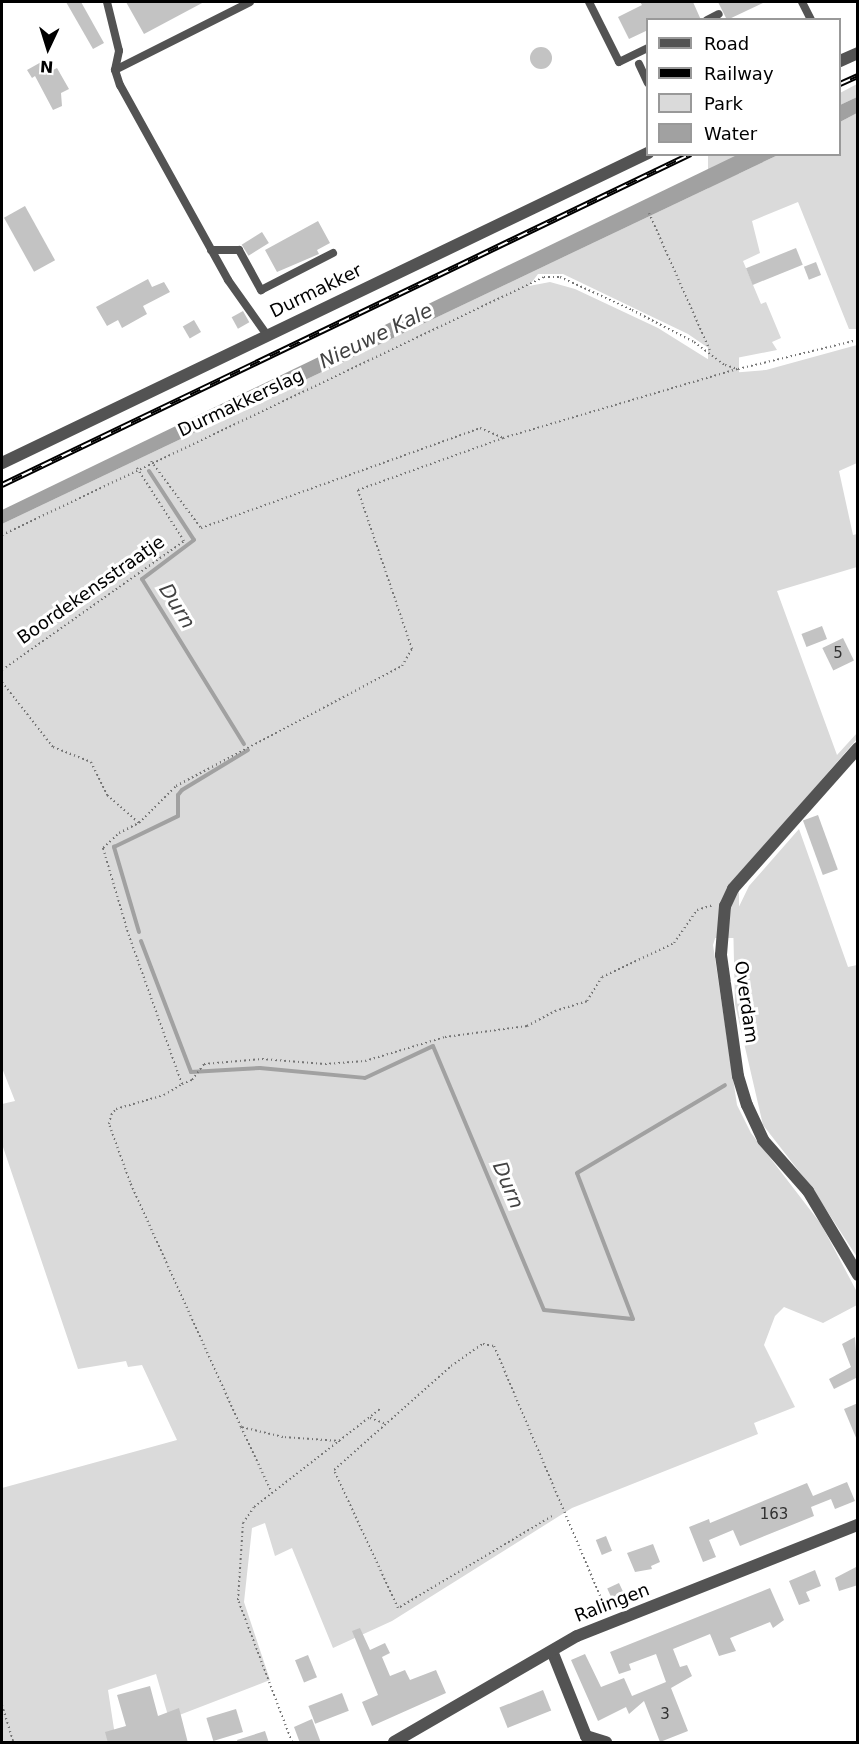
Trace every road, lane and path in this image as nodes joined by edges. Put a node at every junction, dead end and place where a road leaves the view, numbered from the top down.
1 (107, 2) edge
2 (250, 2) edge
3 (589, 2) edge
4 (802, 2) edge
5 (719, 14) dead end
6 (711, 18) edge
7 (810, 18) edge
8 (646, 49) edge
9 (858, 53) edge
10 (841, 61) edge
11 (639, 64) dead end
12 (115, 70) junction
13 (646, 79) edge
14 (646, 154) edge
15 (650, 213) dead end
16 (211, 250) junction
17 (333, 253) dead end
18 (267, 335) junction
19 (858, 340) edge
20 (712, 356) junction
21 (738, 369) junction
22 (503, 438) junction
23 (152, 461) junction
24 (2, 463) edge
25 (137, 468) junction
26 (2, 535) edge
27 (2, 670) edge
28 (2, 682) edge
29 (858, 748) edge
30 (140, 823) junction
31 (724, 906) junction
32 (182, 1084) junction
33 (858, 1275) edge
34 (380, 1409) dead end
35 (370, 1418) junction
36 (384, 1423) junction
37 (241, 1427) junction
38 (340, 1441) junction
39 (272, 1493) junction
40 (552, 1516) dead end
41 (858, 1525) edge
42 (612, 1623) junction
43 (552, 1651) junction
44 (2, 1705) edge
45 (13, 1743) edge
46 (292, 1743) edge
47 (394, 1743) edge
48 (606, 1743) edge

1 - 12 lane
2 - 12 lane
3 - 8 lane
4 - 7 lane
5 - 6 lane
9 - 10 street
11 - 13 lane
12 - 16 lane
14 - 18 street, Durmakker
15 - 20 path
16 - 17 lane
16 - 18 lane
18 - 24 street, Durmakker
19 - 21 path
20 - 21 path, Durmakkerslag
20 - 23 path, Durmakkerslag
21 - 22 path
22 - 23 path
22 - 30 path
23 - 25 path, Durmakkerslag
25 - 26 path, Durmakkerslag
25 - 27 path, Boordekensstraatje
28 - 30 path
29 - 31 street, Overdam
30 - 32 path
31 - 32 path
31 - 33 street, Overdam
32 - 37 path
34 - 35 path
35 - 36 path
35 - 38 path
36 - 40 path
36 - 42 path
37 - 38 path
37 - 39 path
38 - 39 path
39 - 46 path
41 - 42 street, Ralingen
42 - 43 street, Ralingen
43 - 47 street, Ralingen
43 - 48 street
44 - 45 path

